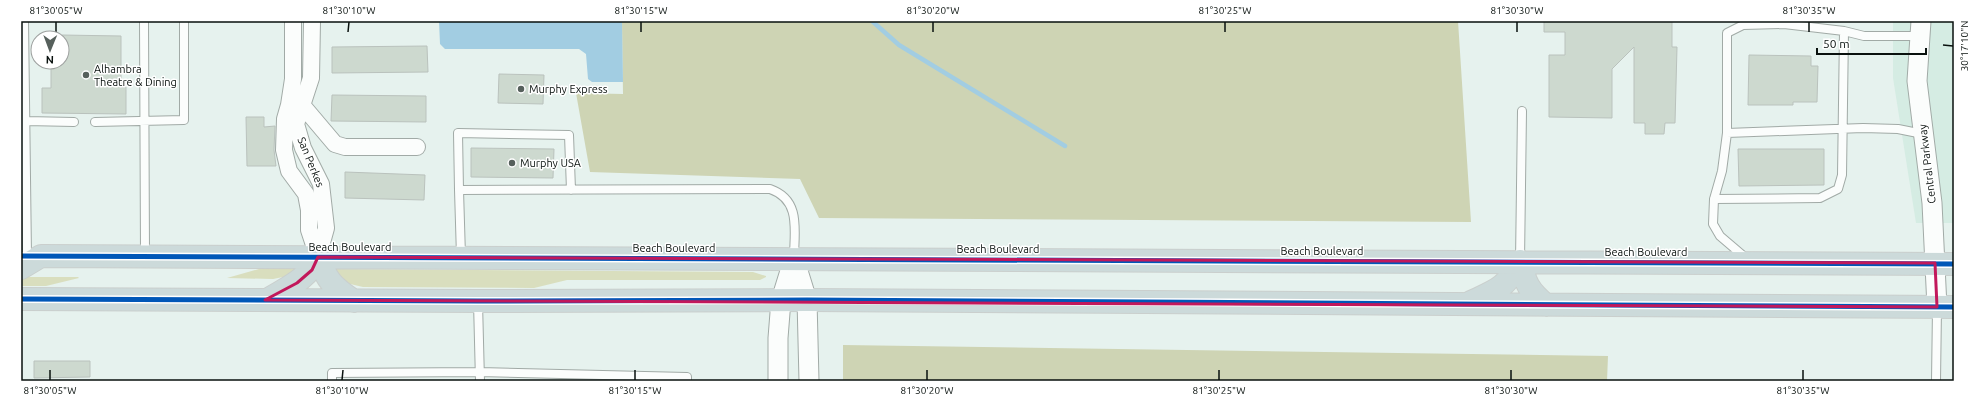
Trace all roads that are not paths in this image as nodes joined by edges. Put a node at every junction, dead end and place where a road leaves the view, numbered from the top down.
1 (24, 21) edge
2 (144, 21) edge
3 (184, 21) edge
4 (316, 22) edge
5 (293, 24) edge
6 (1921, 28) edge
7 (1844, 31) junction
8 (296, 102) junction
9 (1522, 111) dead end
10 (26, 122) junction
11 (74, 122) dead end
12 (95, 122) dead end
13 (144, 122) junction
14 (1842, 129) junction
15 (1727, 134) junction
16 (1924, 134) junction
17 (417, 148) dead end
18 (459, 190) junction
19 (571, 190) junction
20 (1714, 199) junction
21 (145, 256) junction
22 (318, 257) junction
23 (461, 257) junction
24 (794, 258) junction
25 (28, 259) edge
26 (1520, 262) junction
27 (1751, 263) junction
28 (1945, 264) edge
29 (21, 299) edge
30 (265, 300) junction
31 (781, 300) junction
32 (807, 300) junction
33 (354, 301) junction
34 (478, 302) junction
35 (1465, 305) junction
36 (1546, 305) junction
37 (1945, 307) edge
38 (480, 372) junction
39 (332, 381) edge
40 (480, 381) edge
41 (687, 381) edge
42 (778, 381) edge
43 (809, 381) edge
44 (1936, 381) edge

1 - 10 lane
2 - 13 lane
3 - 13 lane
4 - 5 street
4 - 8 street, San Perkes
5 - 8 street
6 - 7 lane
6 - 16 street, Central Parkway
7 - 14 lane
7 - 15 lane
8 - 17 street
8 - 22 street, San Perkes
8 - 22 street
9 - 26 lane
10 - 11 lane
10 - 25 lane
12 - 13 lane
13 - 21 lane
14 - 15 lane
14 - 16 lane
14 - 20 lane
15 - 20 lane
16 - 28 street, Central Parkway
18 - 19 lane
18 - 19 lane
18 - 23 lane
19 - 24 lane
20 - 27 lane
21 - 22 highway, Beach Boulevard
21 - 25 highway, Beach Boulevard
22 - 23 highway, Beach Boulevard
22 - 30 highway
22 - 33 highway
23 - 24 highway, Beach Boulevard
24 - 26 highway, Beach Boulevard
24 - 31 street
24 - 32 street
26 - 27 highway, Beach Boulevard
26 - 35 highway
26 - 36 highway
27 - 28 highway, Beach Boulevard
28 - 37 street, Central Parkway
29 - 30 highway
30 - 33 highway
31 - 32 highway
31 - 34 highway
31 - 42 street
32 - 35 highway
32 - 43 street
33 - 34 highway
34 - 38 lane
35 - 36 highway
36 - 37 highway
37 - 44 lane
38 - 39 lane
38 - 40 lane
38 - 41 lane

